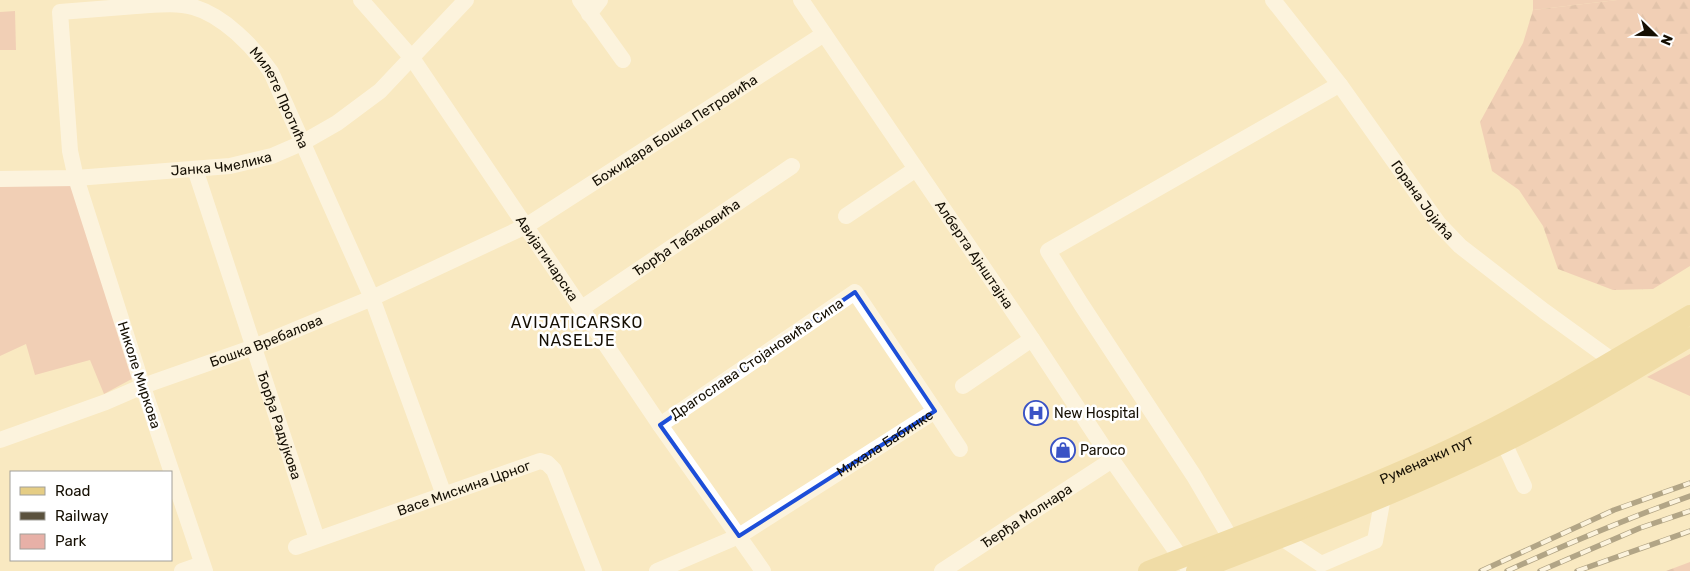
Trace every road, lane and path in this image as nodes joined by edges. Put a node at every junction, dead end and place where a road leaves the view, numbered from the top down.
1 (361, 0) edge
2 (466, 0) edge
3 (600, 0) edge
4 (801, 0) edge
5 (1272, 0) edge
6 (170, 2) edge
7 (60, 6) edge
8 (585, 7) edge
9 (824, 34) junction
10 (412, 58) junction
11 (623, 60) dead end
12 (1340, 85) junction
13 (302, 143) junction
14 (792, 166) dead end
15 (195, 169) junction
16 (916, 169) junction
17 (76, 178) junction
18 (0, 179) edge
19 (846, 216) dead end
20 (526, 226) junction
21 (855, 292) joint
22 (372, 298) junction
23 (582, 308) junction
24 (1690, 315) edge
25 (1690, 337) edge
26 (1032, 339) junction
27 (254, 347) junction
28 (1613, 361) junction
29 (143, 386) junction
30 (963, 386) dead end
31 (935, 411) junction
32 (660, 425) junction
33 (0, 440) edge
34 (1504, 443) junction
35 (960, 449) dead end
36 (1112, 460) junction
37 (171, 471) edge
38 (172, 473) edge
39 (1524, 486) dead end
40 (444, 496) junction
41 (1382, 497) junction
42 (739, 536) junction
43 (1282, 538) junction
44 (317, 539) junction
45 (1230, 539) junction
46 (296, 547) dead end
47 (1185, 564) edge
48 (203, 567) edge
49 (182, 571) edge
50 (594, 571) edge
51 (657, 571) edge
52 (763, 571) edge
53 (942, 571) edge
54 (1148, 571) edge
55 (1196, 571) edge

1 - 10 street, Авијатичарска
2 - 10 street, Јанка Чмелика
3 - 8 street
4 - 9 street, Алберта Ајнштајна
5 - 12 street, Горана Јојића
6 - 7 street, Милете Протића
6 - 13 street, Милете Протића
7 - 17 street, Милете Протића
8 - 11 street
9 - 16 street, Алберта Ајнштајна
9 - 20 street, Божидара Бошка Петровића
10 - 13 street, Јанка Чмелика
10 - 20 street, Авијатичарска
12 - 28 street, Горана Јојића
12 - 45 street
13 - 15 street, Јанка Чмелика
13 - 22 street, Милете Протића
14 - 23 street, Ђорђа Табаковића
15 - 17 street, Јанка Чмелика
15 - 27 street, Ђорђа Радујкова
16 - 19 street
16 - 26 street, Алберта Ајнштајна
17 - 18 street, Јанка Чмелика
17 - 29 street, Николе Миркова
20 - 22 street, Бошка Вребалова
20 - 23 street, Авијатичарска
21 - 31 street, Михала Бабинке
21 - 32 street, Драгослава Стојановића Сипа
22 - 27 street, Бошка Вребалова
22 - 40 street, Милете Протића
23 - 32 street, Авијатичарска
24 - 28 main road, Руменачки пут
25 - 34 main road, Руменачки пут
26 - 30 street
26 - 36 street, Алберта Ајнштајна
27 - 29 street, Бошка Вребалова
27 - 44 street, Ђорђа Радујкова
28 - 45 main road, Руменачки пут
29 - 33 street, Бошка Вребалова
29 - 37 street, Николе Миркова
31 - 35 street
31 - 42 street, Михала Бабинке
32 - 42 street, Авијатичарска
34 - 39 street
34 - 41 main road, Руменачки пут
36 - 47 street, Алберта Ајнштајна
36 - 53 street, Ђерђа Молнара
38 - 48 street, Николе Миркова
40 - 44 street, Васе Мискина Црног
40 - 50 street, Васе Мискина Црног
41 - 43 main road, Руменачки пут
41 - 43 street
42 - 51 street, Михала Бабинке
42 - 52 street, Авијатичарска
43 - 55 main road, Руменачки пут
44 - 46 street, Васе Мискина Црног
45 - 47 main road, Руменачки пут
47 - 54 main road, Руменачки пут
48 - 49 street

